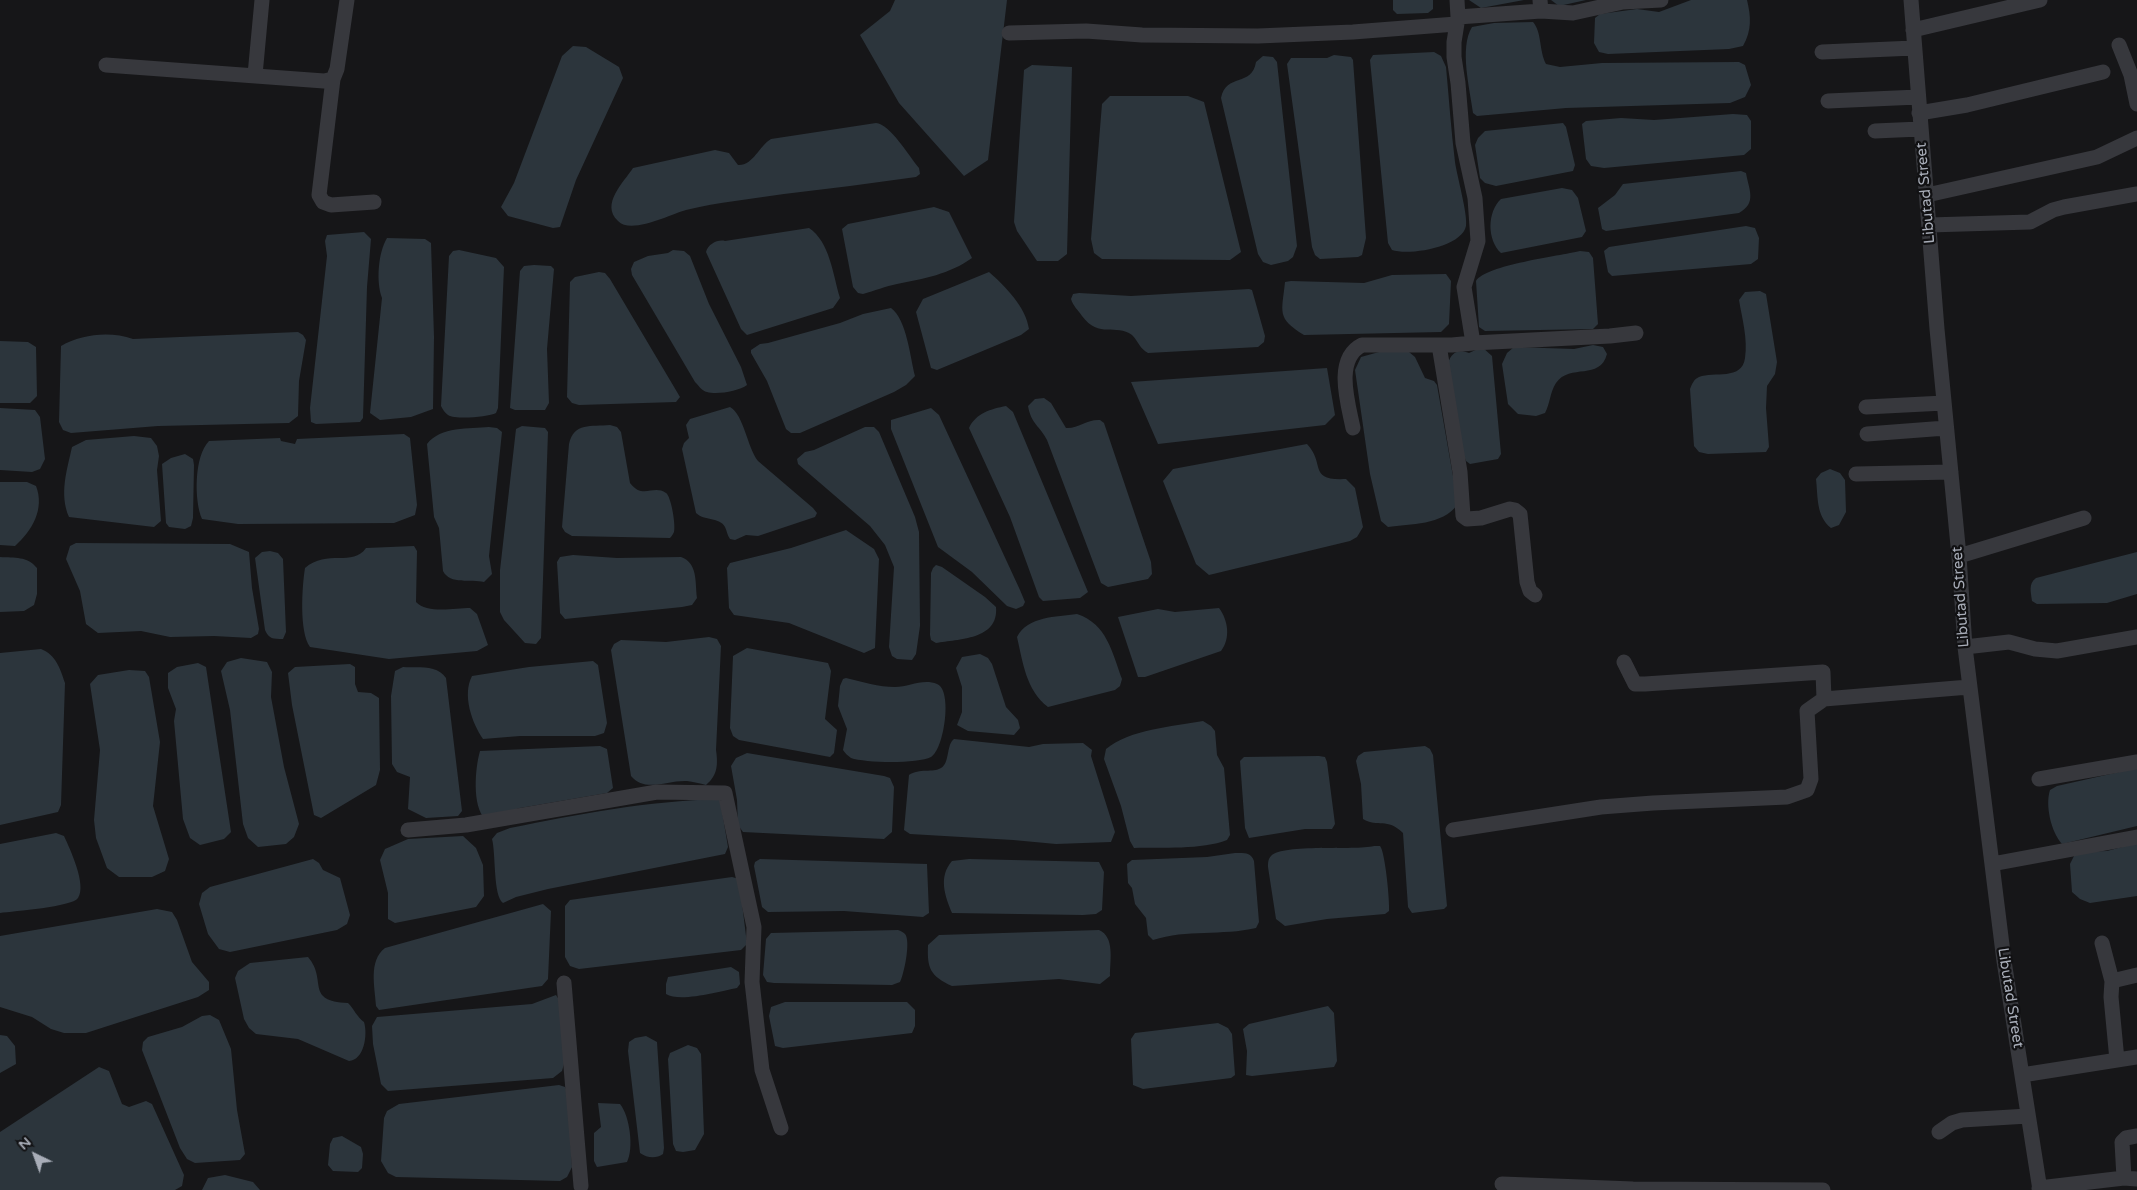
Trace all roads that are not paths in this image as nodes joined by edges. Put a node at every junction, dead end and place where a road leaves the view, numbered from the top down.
1 (262, 0) edge
2 (347, 0) edge
3 (1457, 0) edge
4 (1661, 0) edge
5 (1911, 0) edge
6 (2040, 0) edge
7 (1623, 1) edge
8 (1995, 5) edge
9 (1540, 6) edge
10 (1458, 21) junction
11 (1913, 30) junction
12 (1009, 33) dead end
13 (2119, 45) dead end
14 (1914, 48) junction
15 (1822, 52) dead end
16 (106, 65) dead end
17 (2103, 72) dead end
18 (254, 76) junction
19 (334, 79) junction
20 (1918, 97) junction
21 (1828, 101) dead end
22 (2137, 104) edge
23 (1919, 113) junction
24 (1920, 129) junction
25 (1875, 131) dead end
26 (2137, 138) edge
27 (2137, 194) edge
28 (1927, 195) junction
29 (374, 202) dead end
30 (1930, 225) junction
31 (1636, 333) dead end
32 (1473, 343) junction
33 (1439, 345) junction
34 (1944, 403) junction
35 (1866, 407) dead end
36 (1353, 428) dead end
37 (1946, 428) junction
38 (1867, 434) dead end
39 (1951, 472) junction
40 (1856, 474) dead end
41 (2084, 518) dead end
42 (1959, 556) junction
43 (1535, 595) dead end
44 (2137, 637) edge
45 (1964, 647) junction
46 (1624, 662) dead end
47 (1969, 687) junction
48 (1824, 699) junction
49 (2137, 762) edge
50 (2039, 779) dead end
51 (408, 830) dead end
52 (1453, 830) dead end
53 (2137, 836) edge
54 (1992, 864) junction
55 (2102, 943) dead end
56 (2137, 975) edge
57 (2112, 981) junction
58 (564, 983) dead end
59 (2137, 1057) edge
60 (2117, 1060) junction
61 (2022, 1075) junction
62 (2028, 1116) junction
63 (780, 1128) dead end
64 (1939, 1132) dead end
65 (2137, 1136) edge
66 (2130, 1179) edge
67 (1502, 1184) dead end
68 (581, 1186) dead end
69 (2039, 1189) edge
70 (1823, 1190) edge

1 - 18 street
2 - 19 street
3 - 10 street
4 - 7 street
5 - 11 street, Libutad Street
6 - 8 street
7 - 9 street
8 - 11 street
9 - 10 street
10 - 12 street
10 - 32 street
11 - 14 street, Libutad Street
13 - 22 street
14 - 15 street
14 - 20 street, Libutad Street
16 - 18 street
17 - 23 street
18 - 19 street
19 - 29 street
20 - 21 street
20 - 23 street, Libutad Street
23 - 24 street, Libutad Street
24 - 25 street
24 - 28 street, Libutad Street
26 - 28 street
27 - 30 street
28 - 30 street, Libutad Street
30 - 34 street, Libutad Street
31 - 32 street
32 - 33 street
33 - 36 street
33 - 43 street
34 - 35 street
34 - 37 street, Libutad Street
37 - 38 street
37 - 39 street, Libutad Street
39 - 40 street
39 - 42 street, Libutad Street
41 - 42 street
42 - 45 street, Libutad Street
44 - 45 street
45 - 47 street, Libutad Street
46 - 48 street
47 - 48 street
47 - 54 street, Libutad Street
48 - 52 street
49 - 50 street
51 - 63 street
53 - 54 street
54 - 61 street, Libutad Street
55 - 57 street
56 - 57 street
57 - 60 street
58 - 68 street
59 - 60 street
60 - 61 street
61 - 62 street, Libutad Street
62 - 64 street
62 - 69 street, Libutad Street
65 - 66 street
66 - 69 street
67 - 70 street

